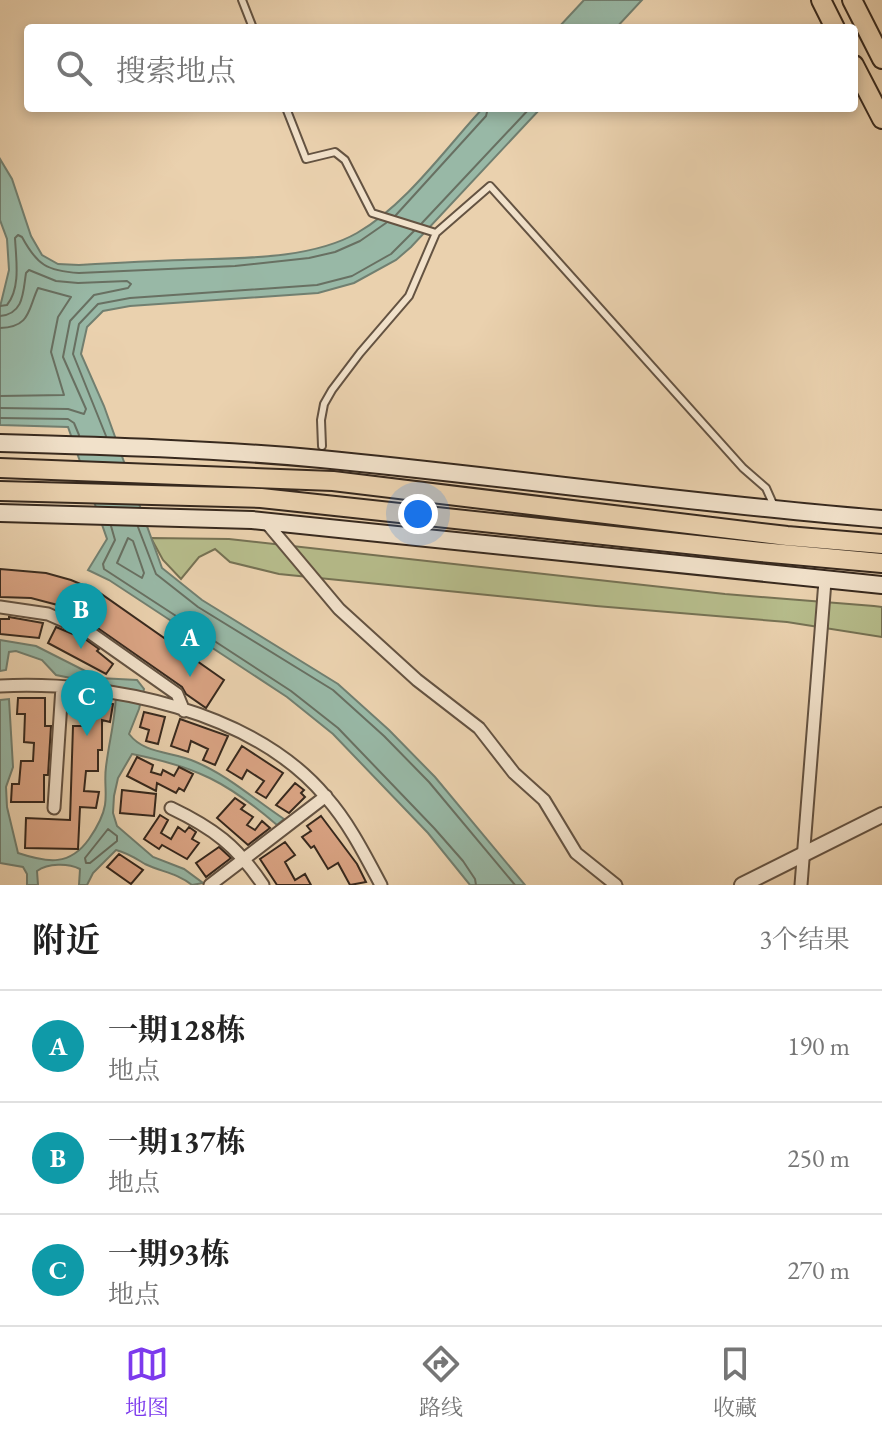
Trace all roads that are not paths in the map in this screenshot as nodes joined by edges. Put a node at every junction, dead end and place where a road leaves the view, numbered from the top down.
1 (242, 0) edge
2 (821, 0) edge
3 (852, 0) edge
4 (251, 24) edge
5 (833, 24) edge
6 (882, 59) edge
7 (858, 73) edge
8 (288, 112) edge
9 (882, 119) edge
10 (432, 231) junction
11 (0, 443) edge
12 (322, 446) dead end
13 (0, 461) edge
14 (0, 468) edge
15 (39, 468) junction
16 (0, 494) edge
17 (775, 510) junction
18 (0, 513) edge
19 (882, 519) edge
20 (265, 521) junction
21 (882, 544) edge
22 (882, 563) edge
23 (825, 581) junction
24 (880, 587) edge
25 (0, 607) edge
26 (0, 686) edge
27 (62, 687) junction
28 (184, 711) junction
29 (326, 796) junction
30 (54, 808) dead end
31 (171, 808) dead end
32 (882, 815) edge
33 (804, 854) junction
34 (245, 858) junction
35 (210, 885) edge
36 (263, 885) edge
37 (381, 885) edge
38 (616, 885) edge
39 (742, 885) edge
40 (801, 885) edge

1 - 4 lane
2 - 5 highway
3 - 6 highway
7 - 9 highway
8 - 10 lane
10 - 12 lane
10 - 17 lane
11 - 17 main road
13 - 15 highway
14 - 15 highway
15 - 21 highway
16 - 22 highway
17 - 19 main road
18 - 20 main road
20 - 23 main road
20 - 38 street
23 - 24 main road
23 - 33 street
25 - 28 street
26 - 27 street
27 - 28 street
27 - 30 street
28 - 29 street
29 - 34 street
29 - 37 street
31 - 34 street
32 - 33 street
33 - 39 street
33 - 40 street
34 - 35 street
34 - 36 street

